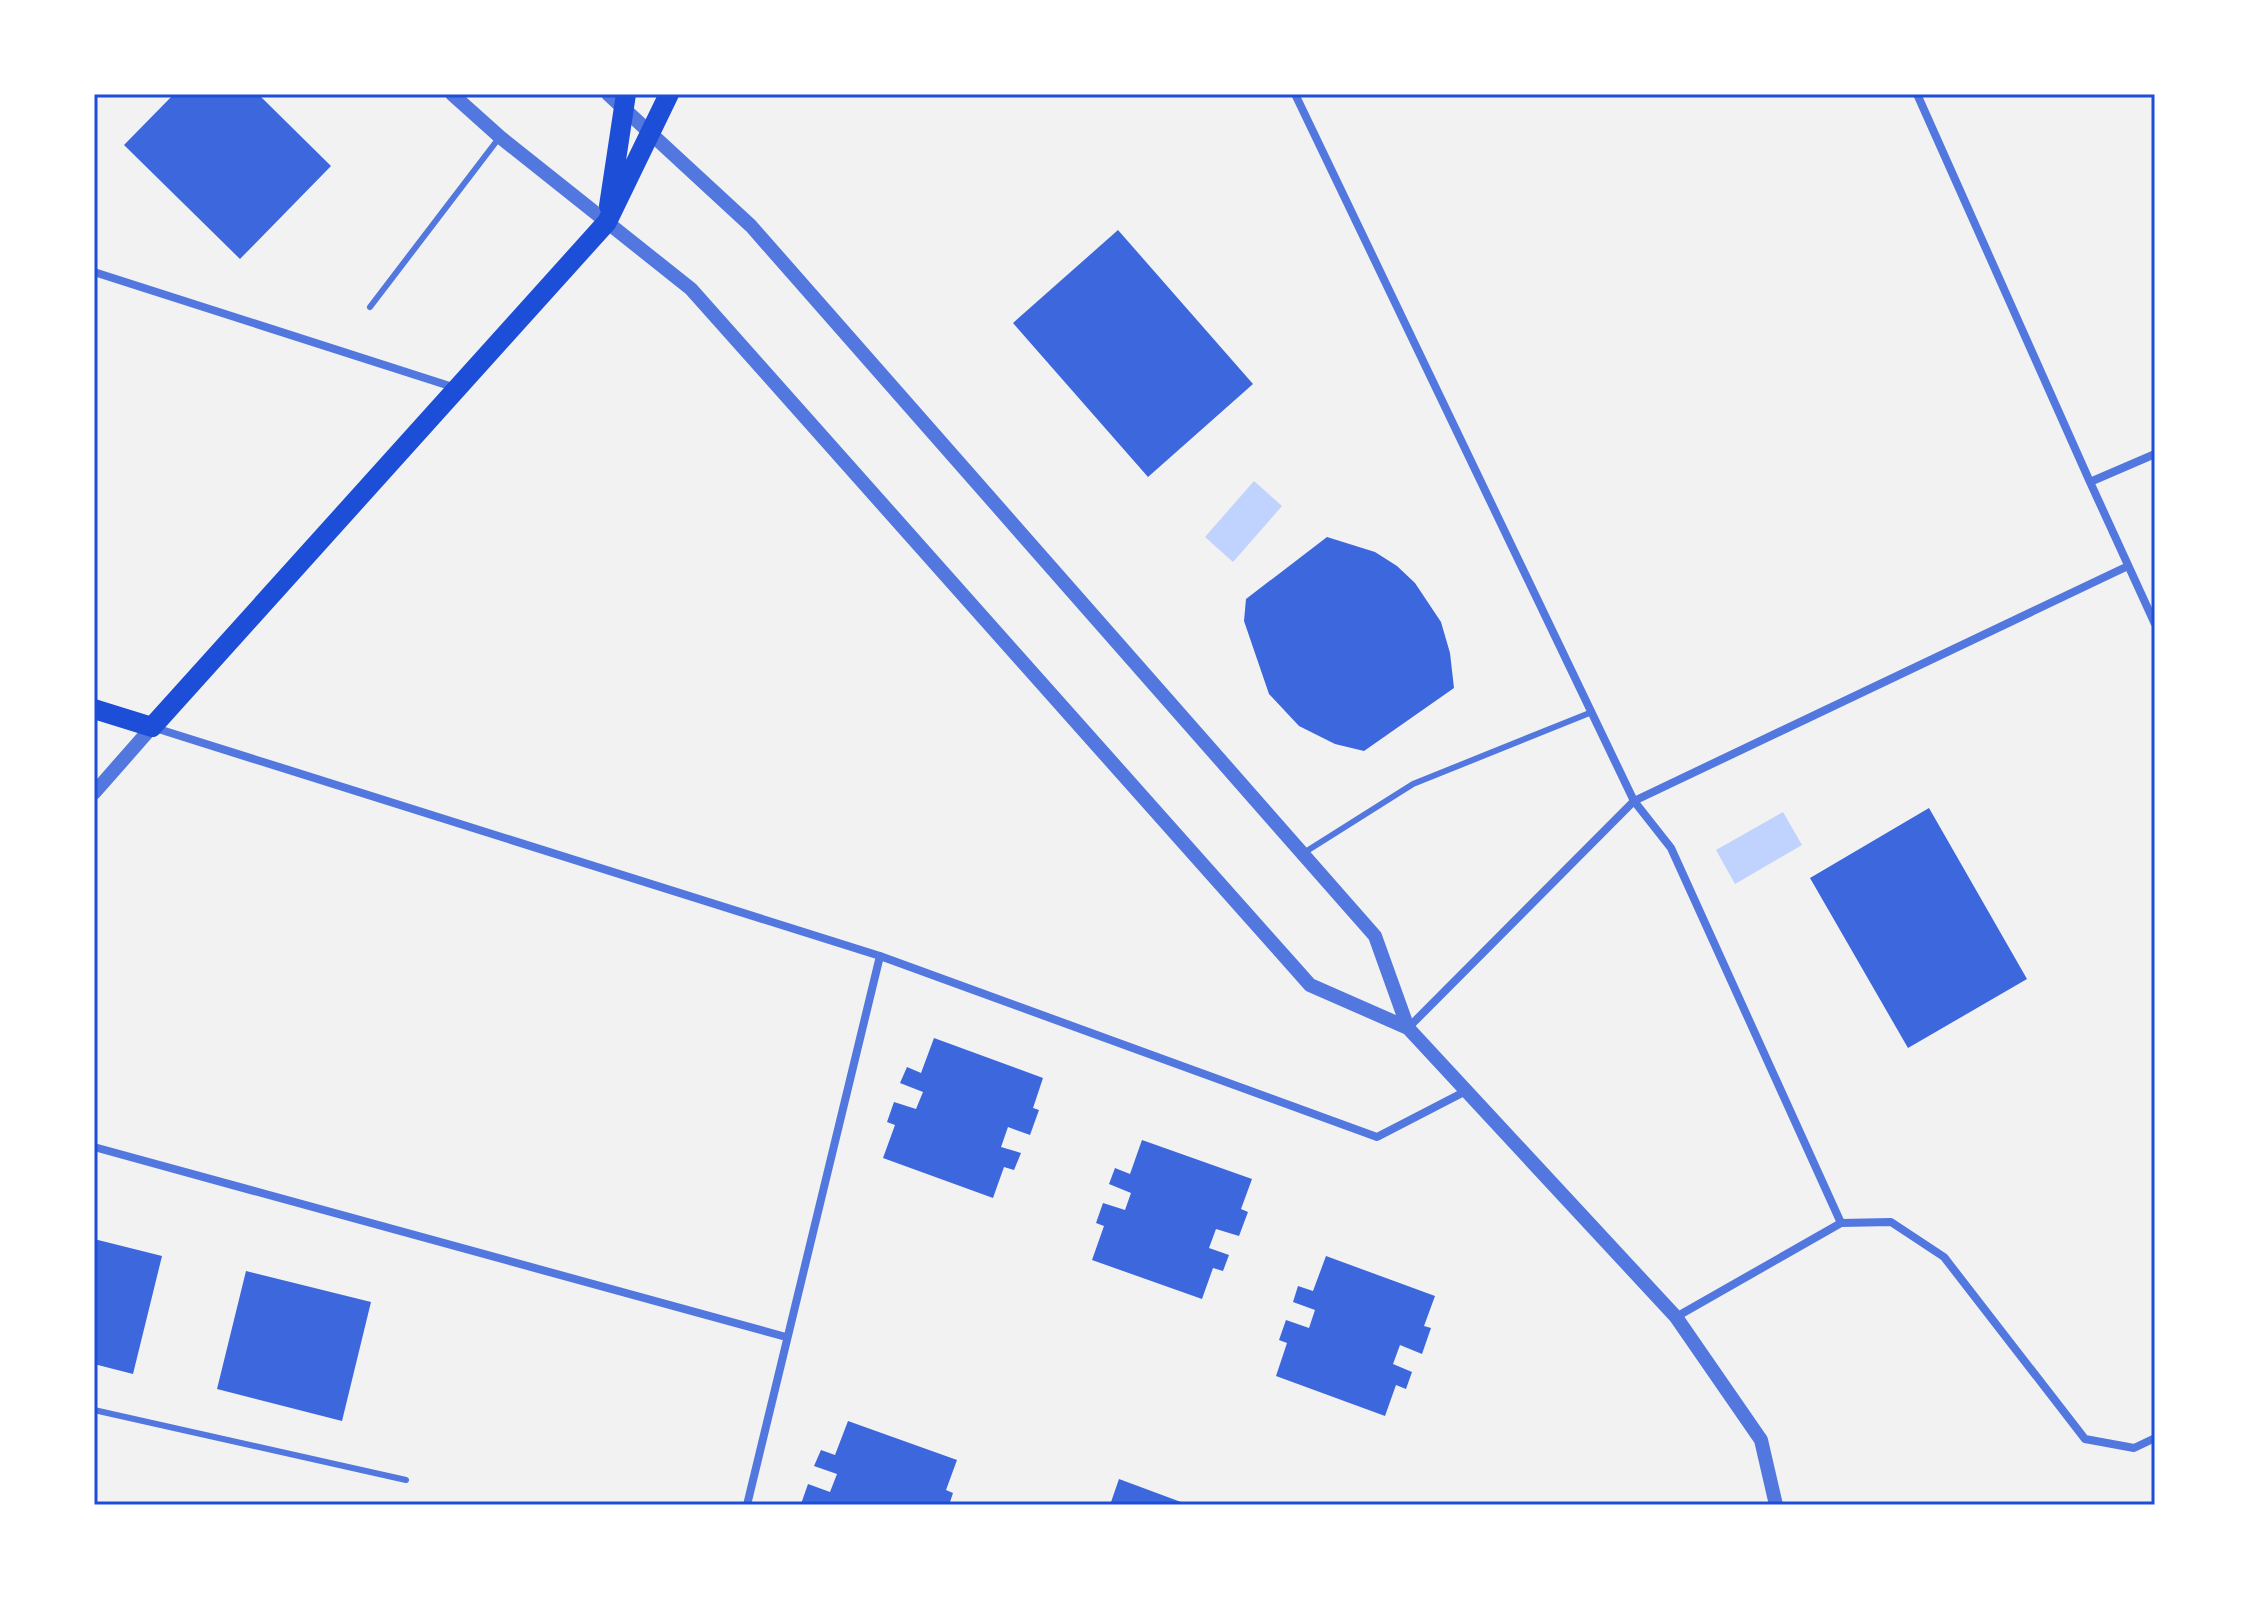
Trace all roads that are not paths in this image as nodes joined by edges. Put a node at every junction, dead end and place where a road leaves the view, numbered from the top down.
1 (452, 94) edge
2 (669, 94) edge
3 (1295, 94) edge
4 (1917, 94) edge
5 (618, 98) edge
6 (652, 135) junction
7 (500, 137) junction
8 (607, 222) junction
9 (94, 272) edge
10 (370, 307) dead end
11 (457, 388) junction
12 (2155, 454) edge
13 (2090, 482) junction
14 (2128, 566) junction
15 (2155, 624) edge
16 (94, 709) edge
17 (1592, 712) junction
18 (152, 727) junction
19 (94, 793) edge
20 (1634, 801) junction
21 (1302, 854) junction
22 (880, 956) junction
23 (1408, 1028) junction
24 (1466, 1091) junction
25 (94, 1147) edge
26 (1841, 1223) junction
27 (1676, 1317) junction
28 (786, 1337) junction
29 (94, 1410) edge
30 (2155, 1438) edge
31 (406, 1480) dead end
32 (747, 1505) edge
33 (1776, 1505) edge

1 - 7 street
2 - 6 main road
3 - 17 street
4 - 13 street
5 - 6 street
5 - 8 main road
6 - 8 main road
6 - 21 street
7 - 8 street
7 - 10 lane
8 - 11 main road
8 - 23 street
9 - 11 street
11 - 18 main road
12 - 13 street
13 - 14 street
14 - 15 street
14 - 20 street
16 - 18 main road
17 - 20 street
17 - 21 lane
18 - 19 street
18 - 22 street
20 - 23 street
20 - 26 street
21 - 23 street
22 - 24 street
22 - 28 street
23 - 24 street
24 - 27 street
25 - 28 street
26 - 27 street
26 - 30 street
27 - 33 street
28 - 32 street
29 - 31 lane

